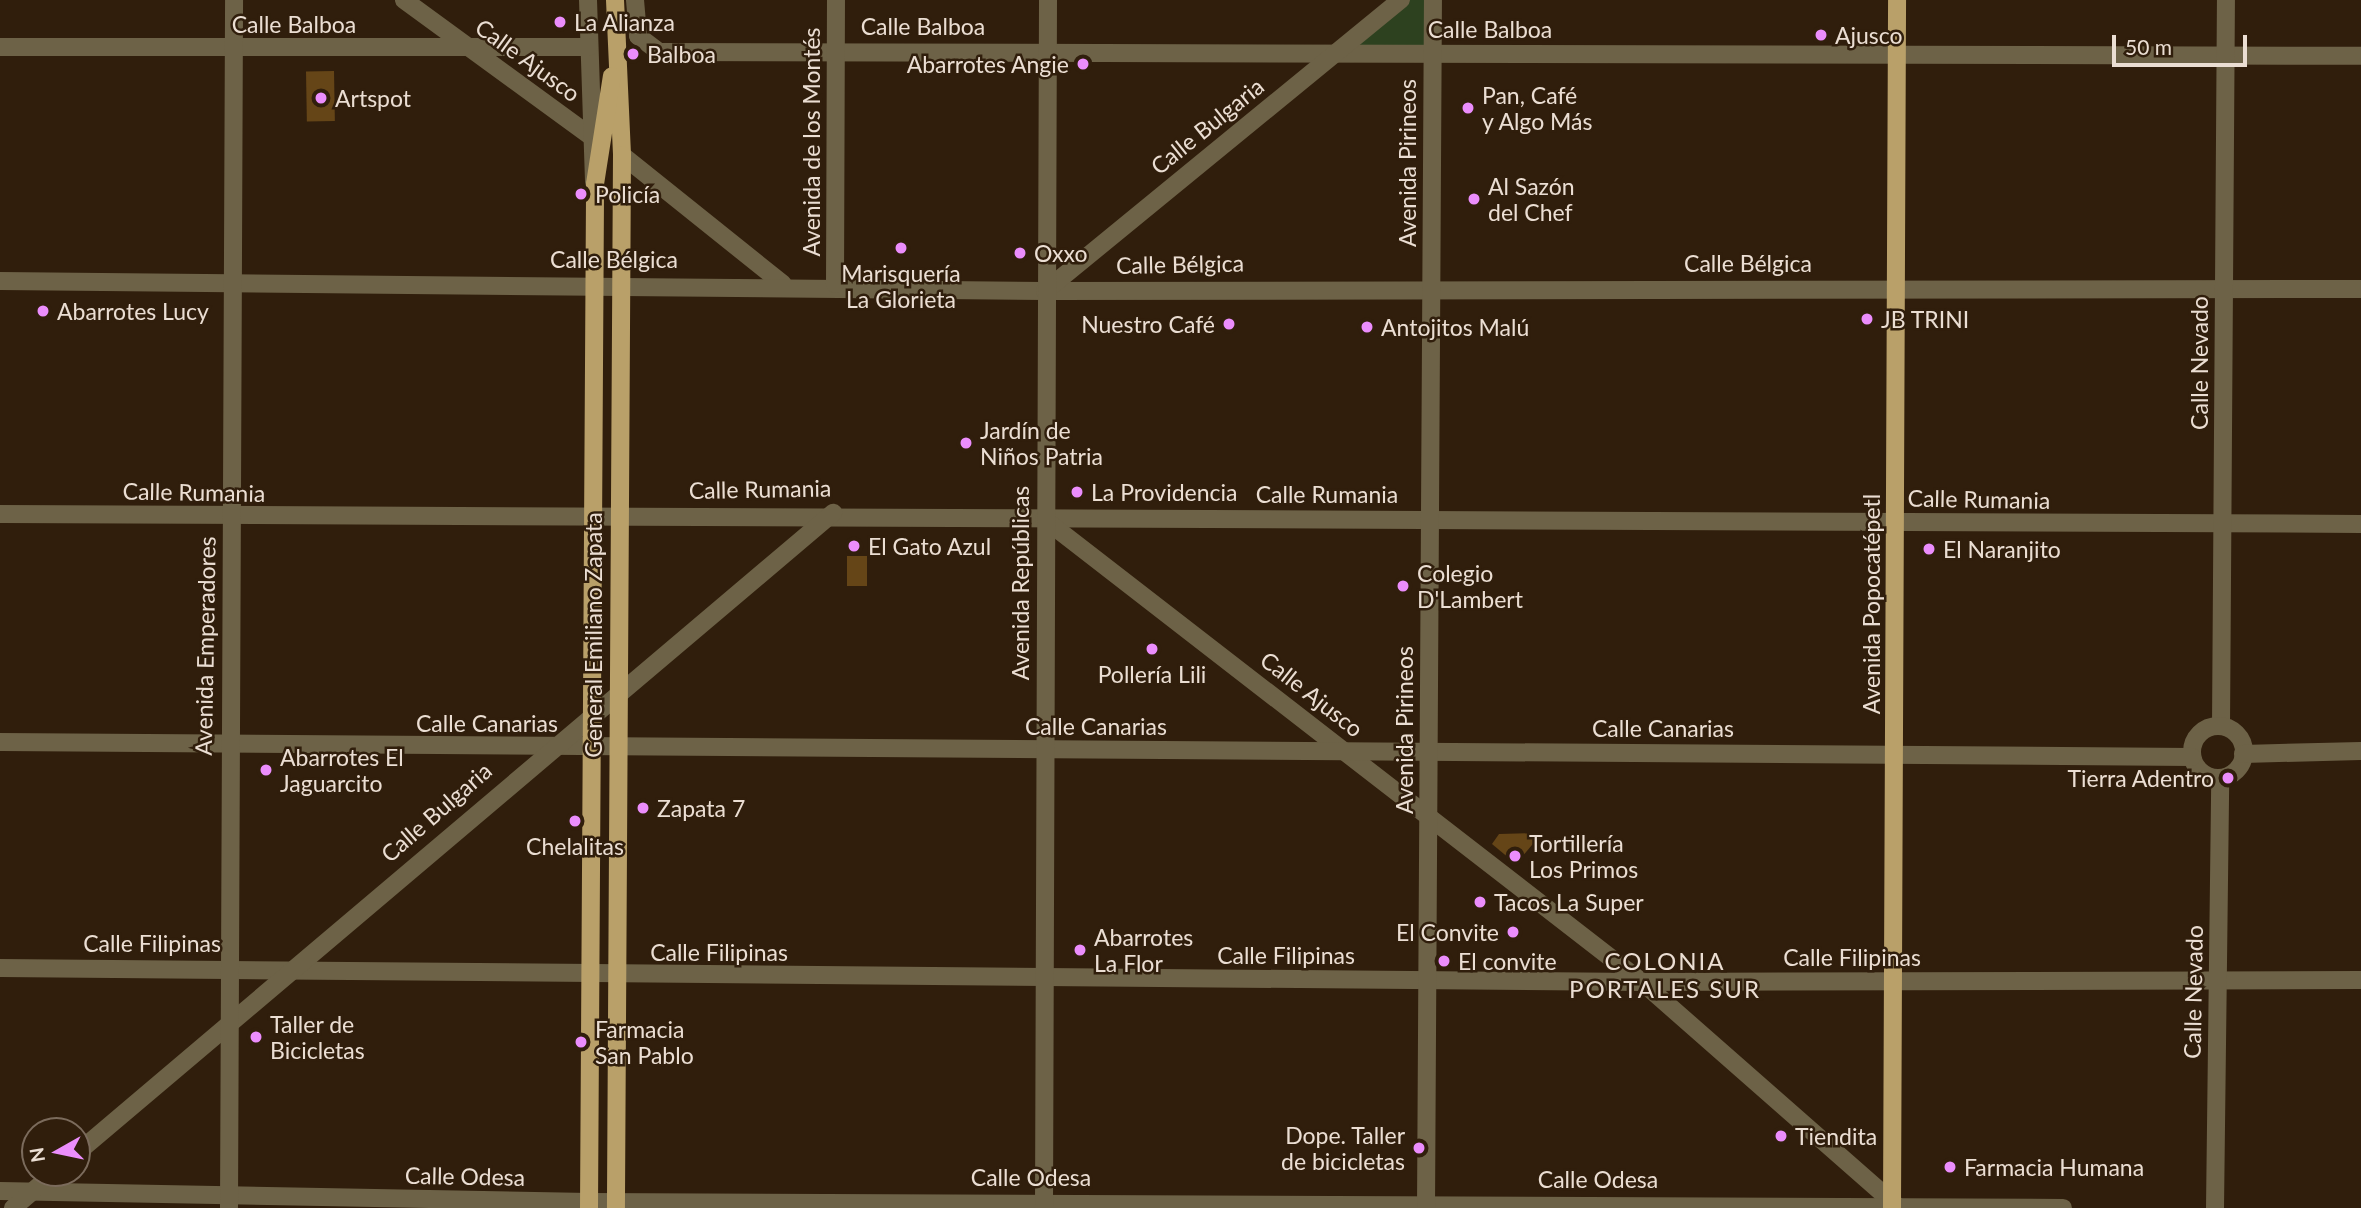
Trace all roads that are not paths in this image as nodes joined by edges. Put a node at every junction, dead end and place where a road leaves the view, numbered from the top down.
1 (234, 0) edge
2 (404, 0) edge
3 (588, 0) edge
4 (615, 0) edge
5 (635, 0) edge
6 (836, 0) edge
7 (1048, 0) edge
8 (1401, 0) edge
9 (1433, 0) edge
10 (1897, 0) edge
11 (2226, 0) edge
12 (0, 47) edge
13 (589, 47) junction
14 (469, 48) junction
15 (233, 49) junction
16 (836, 50) junction
17 (1048, 51) junction
18 (1333, 53) junction
19 (1432, 53) junction
20 (1897, 55) junction
21 (2226, 56) junction
22 (2361, 56) edge
23 (615, 62) junction
24 (589, 135) junction
25 (622, 155) junction
26 (595, 184) junction
27 (0, 281) edge
28 (237, 282) junction
29 (593, 283) junction
30 (621, 283) junction
31 (783, 284) junction
32 (835, 284) junction
33 (1431, 286) junction
34 (1897, 288) junction
35 (2224, 288) junction
36 (2361, 289) edge
37 (1045, 291) junction
38 (832, 513) junction
39 (0, 514) edge
40 (618, 515) junction
41 (592, 516) junction
42 (232, 517) junction
43 (1044, 519) junction
44 (1430, 519) junction
45 (1896, 523) junction
46 (2361, 524) edge
47 (2223, 526) junction
48 (618, 688) junction
49 (590, 712) junction
50 (2221, 726) junction
51 (0, 741) edge
52 (228, 746) junction
53 (548, 748) junction
54 (589, 749) junction
55 (617, 749) junction
56 (1343, 749) junction
57 (1043, 750) junction
58 (1429, 750) junction
59 (2361, 751) edge
60 (1895, 754) junction
61 (2244, 754) junction
62 (2192, 757) junction
63 (2220, 778) junction
64 (1428, 815) junction
65 (0, 968) edge
66 (230, 968) junction
67 (290, 971) junction
68 (590, 976) junction
69 (616, 976) junction
70 (1045, 978) junction
71 (2361, 980) edge
72 (1427, 981) junction
73 (1894, 981) junction
74 (2217, 981) junction
75 (1642, 982) junction
76 (229, 1024) junction
77 (91, 1141) edge
78 (37, 1187) edge
79 (33, 1190) junction
80 (0, 1191) edge
81 (229, 1203) edge
82 (589, 1205) edge
83 (616, 1205) edge
84 (1044, 1205) edge
85 (1426, 1206) edge
86 (1895, 1206) edge
87 (13, 1208) edge
88 (2063, 1208) edge
89 (2215, 1208) edge

1 - 15 street, Avenida Emperadores
2 - 14 street, Calle Ajusco
3 - 13 street, General Emiliano Zapata
4 - 23 main road, General Emiliano Zapata
5 - 16 street, Calle Balboa
6 - 16 street, Avenida de los Montés
7 - 17 street, Avenida Repúblicas
8 - 18 street, Calle Bulgaria
9 - 19 street, Avenida Pirineos
10 - 20 main road, Avenida Popocatépetl
11 - 21 street, Calle Nevado
12 - 15 street, Calle Balboa
13 - 14 street, Calle Balboa
13 - 24 street, General Emiliano Zapata
14 - 15 street, Calle Balboa
14 - 24 street, Calle Ajusco
15 - 28 street, Avenida Emperadores
16 - 17 street, Calle Balboa
16 - 32 street, Avenida de los Montés
17 - 18 street, Calle Balboa
17 - 37 street, Avenida Repúblicas
18 - 19 street, Calle Balboa
18 - 37 street, Calle Bulgaria
19 - 20 street, Calle Balboa
19 - 33 street, Avenida Pirineos
20 - 21 street, Calle Balboa
20 - 34 main road, Avenida Popocatépetl
21 - 22 street, Calle Balboa
21 - 35 street, Calle Nevado
23 - 25 main road, General Emiliano Zapata
23 - 26 main road, General Emiliano Zapata
24 - 26 street, General Emiliano Zapata
25 - 30 main road, General Emiliano Zapata
25 - 31 street
26 - 29 main road, General Emiliano Zapata
27 - 28 street, Calle Bélgica
28 - 29 street, Calle Bélgica
28 - 42 street, Avenida Emperadores
29 - 30 street, Calle Bélgica
29 - 41 main road, General Emiliano Zapata
30 - 31 street, Calle Bélgica
30 - 40 main road, General Emiliano Zapata
31 - 32 street, Calle Bélgica
32 - 37 street, Calle Bélgica
33 - 34 street, Calle Bélgica
33 - 37 street, Calle Bélgica
33 - 44 street, Avenida Pirineos
34 - 35 street, Calle Bélgica
34 - 45 main road, Avenida Popocatépetl
35 - 36 street, Calle Bélgica
35 - 47 street, Calle Nevado
37 - 43 street, Avenida Repúblicas
38 - 40 street, Calle Rumania
38 - 43 street, Calle Rumania
38 - 48 street, Calle Bulgaria
39 - 42 street, Calle Rumania
40 - 41 street, Calle Rumania
40 - 48 main road, General Emiliano Zapata
41 - 42 street, Calle Rumania
41 - 49 main road, General Emiliano Zapata
42 - 52 street, Avenida Emperadores
43 - 44 street, Calle Rumania
43 - 56 street, Calle Ajusco
43 - 57 street, Avenida Repúblicas
44 - 45 street, Calle Rumania
44 - 58 street, Avenida Pirineos
45 - 47 street, Calle Rumania
45 - 60 main road, Avenida Popocatépetl
46 - 47 street, Calle Rumania
47 - 50 street, Calle Nevado
48 - 49 street, Calle Bulgaria
48 - 55 main road, General Emiliano Zapata
49 - 53 street, Calle Bulgaria
49 - 54 main road, General Emiliano Zapata
50 - 61 street
50 - 62 street
51 - 52 street, Calle Canarias
52 - 53 street, Calle Canarias
52 - 66 street, Avenida Emperadores
53 - 54 street, Calle Canarias
53 - 67 street, Calle Bulgaria
54 - 55 street, Calle Canarias
54 - 68 main road, General Emiliano Zapata
55 - 57 street, Calle Canarias
55 - 69 main road, General Emiliano Zapata
56 - 57 street, Calle Canarias
56 - 58 street, Calle Canarias
56 - 64 street, Calle Ajusco
57 - 70 street, Avenida Repúblicas
58 - 60 street, Calle Canarias
58 - 64 street, Avenida Pirineos
59 - 61 street
60 - 62 street, Calle Canarias
60 - 73 main road, Avenida Popocatépetl
61 - 63 street
62 - 63 street
63 - 74 street, Calle Nevado
64 - 72 street, Avenida Pirineos
64 - 75 street, Calle Ajusco
65 - 66 street, Calle Filipinas
66 - 67 street, Calle Filipinas
66 - 76 street, Avenida Emperadores
67 - 68 street, Calle Filipinas
67 - 76 street, Calle Bulgaria
68 - 69 street, Calle Filipinas
68 - 82 main road, General Emiliano Zapata
69 - 70 street, Calle Filipinas
69 - 83 main road, General Emiliano Zapata
70 - 72 street, Calle Filipinas
70 - 84 street, Avenida Repúblicas
71 - 74 street, Calle Filipinas
72 - 75 street, Calle Filipinas
72 - 85 street, Avenida Pirineos
73 - 74 street, Calle Filipinas
73 - 75 street, Calle Filipinas
73 - 86 main road, Avenida Popocatépetl
74 - 89 street, Calle Nevado
75 - 86 street, Calle Ajusco
76 - 77 street, Calle Bulgaria
76 - 81 street, Avenida Emperadores
78 - 79 street
79 - 80 street, Calle Odesa
79 - 81 street, Calle Odesa
79 - 87 street
81 - 82 street, Calle Odesa
82 - 83 street, Calle Odesa
83 - 84 street, Calle Odesa
84 - 85 street, Calle Odesa
85 - 86 street, Calle Odesa
86 - 88 street, Calle Odesa

